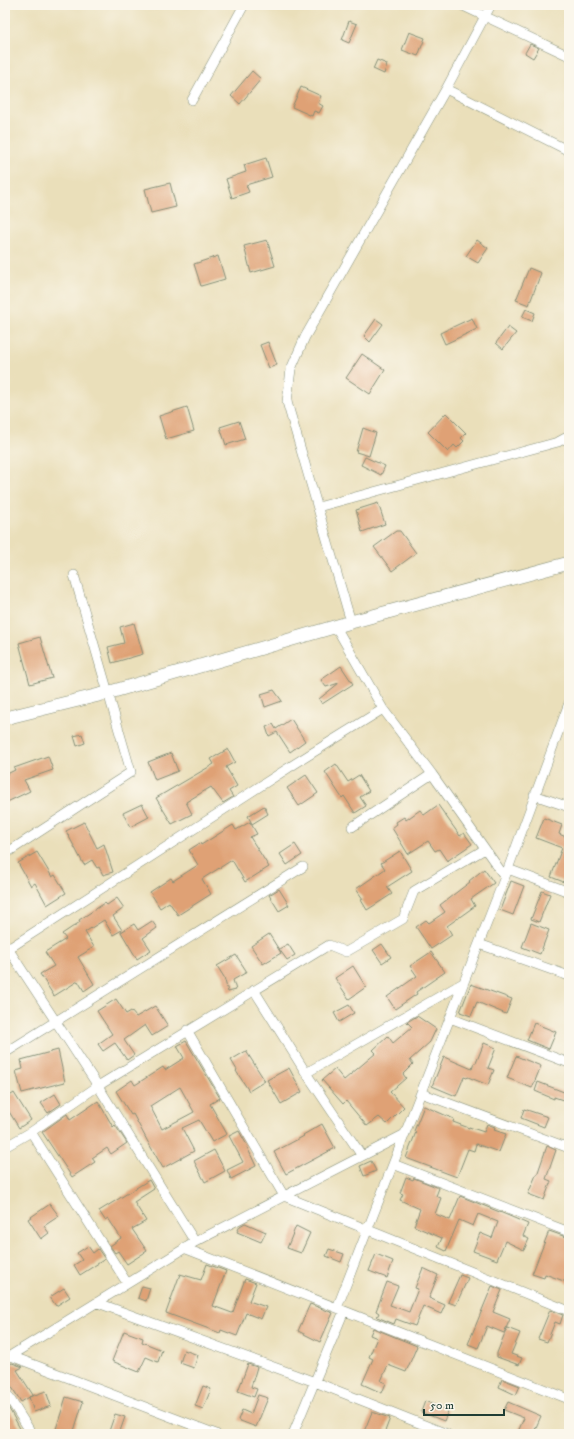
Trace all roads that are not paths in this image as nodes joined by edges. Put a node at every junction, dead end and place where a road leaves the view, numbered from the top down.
1 (244, 5) edge
2 (461, 5) edge
3 (492, 5) edge
4 (485, 16) junction
5 (569, 56) edge
6 (446, 89) junction
7 (192, 100) dead end
8 (569, 150) edge
9 (569, 436) edge
10 (318, 507) junction
11 (569, 563) edge
12 (74, 576) dead end
13 (351, 622) junction
14 (336, 627) junction
15 (107, 693) junction
16 (569, 703) edge
17 (383, 709) junction
18 (5, 718) edge
19 (566, 721) edge
20 (432, 774) junction
21 (534, 795) junction
22 (569, 808) edge
23 (352, 827) dead end
24 (485, 849) junction
25 (5, 854) edge
26 (303, 867) dead end
27 (506, 873) junction
28 (569, 892) edge
29 (479, 944) junction
30 (6, 948) edge
31 (569, 976) edge
32 (463, 983) junction
33 (254, 990) junction
34 (450, 1018) junction
35 (55, 1022) junction
36 (187, 1030) junction
37 (5, 1053) edge
38 (569, 1063) edge
39 (306, 1073) junction
40 (98, 1086) junction
41 (421, 1093) junction
42 (31, 1132) junction
43 (405, 1134) junction
44 (5, 1147) edge
45 (569, 1148) edge
46 (362, 1156) junction
47 (393, 1164) junction
48 (284, 1196) junction
49 (367, 1230) junction
50 (569, 1232) edge
51 (195, 1242) junction
52 (184, 1248) junction
53 (127, 1283) junction
54 (98, 1303) junction
55 (340, 1310) junction
56 (569, 1311) edge
57 (8, 1358) edge
58 (315, 1382) junction
59 (5, 1391) edge
60 (569, 1399) edge
61 (32, 1434) edge
62 (216, 1434) edge
63 (294, 1434) edge
64 (447, 1434) edge

1 - 7 street
2 - 4 street
3 - 4 street
4 - 5 street
4 - 6 street
6 - 8 street
6 - 10 street
9 - 10 street
10 - 13 street
11 - 13 street
12 - 15 street
13 - 14 street
14 - 15 street
14 - 17 street
15 - 18 street
15 - 25 street
16 - 19 street
17 - 20 street
17 - 30 street
19 - 21 street
20 - 23 street
20 - 24 street
21 - 22 street
21 - 27 street
24 - 27 street
24 - 33 street
26 - 35 street
27 - 28 street
27 - 29 street
29 - 31 street
29 - 32 street
30 - 35 street
32 - 34 street
32 - 39 street
33 - 36 street
33 - 39 street
34 - 38 street
34 - 41 street
35 - 37 street
35 - 40 street
36 - 40 street
36 - 48 street
39 - 46 street
40 - 42 street
40 - 51 street
41 - 43 street
41 - 45 street
42 - 44 street
42 - 53 street
43 - 46 street
43 - 47 street
46 - 48 street
47 - 49 street
47 - 50 street
48 - 49 street
48 - 51 street
49 - 55 street
49 - 56 street
51 - 52 street
52 - 53 street
52 - 55 street
53 - 54 street
54 - 57 street
54 - 58 street
55 - 58 street
55 - 60 street
57 - 62 street
58 - 63 street
58 - 64 street
59 - 61 street

